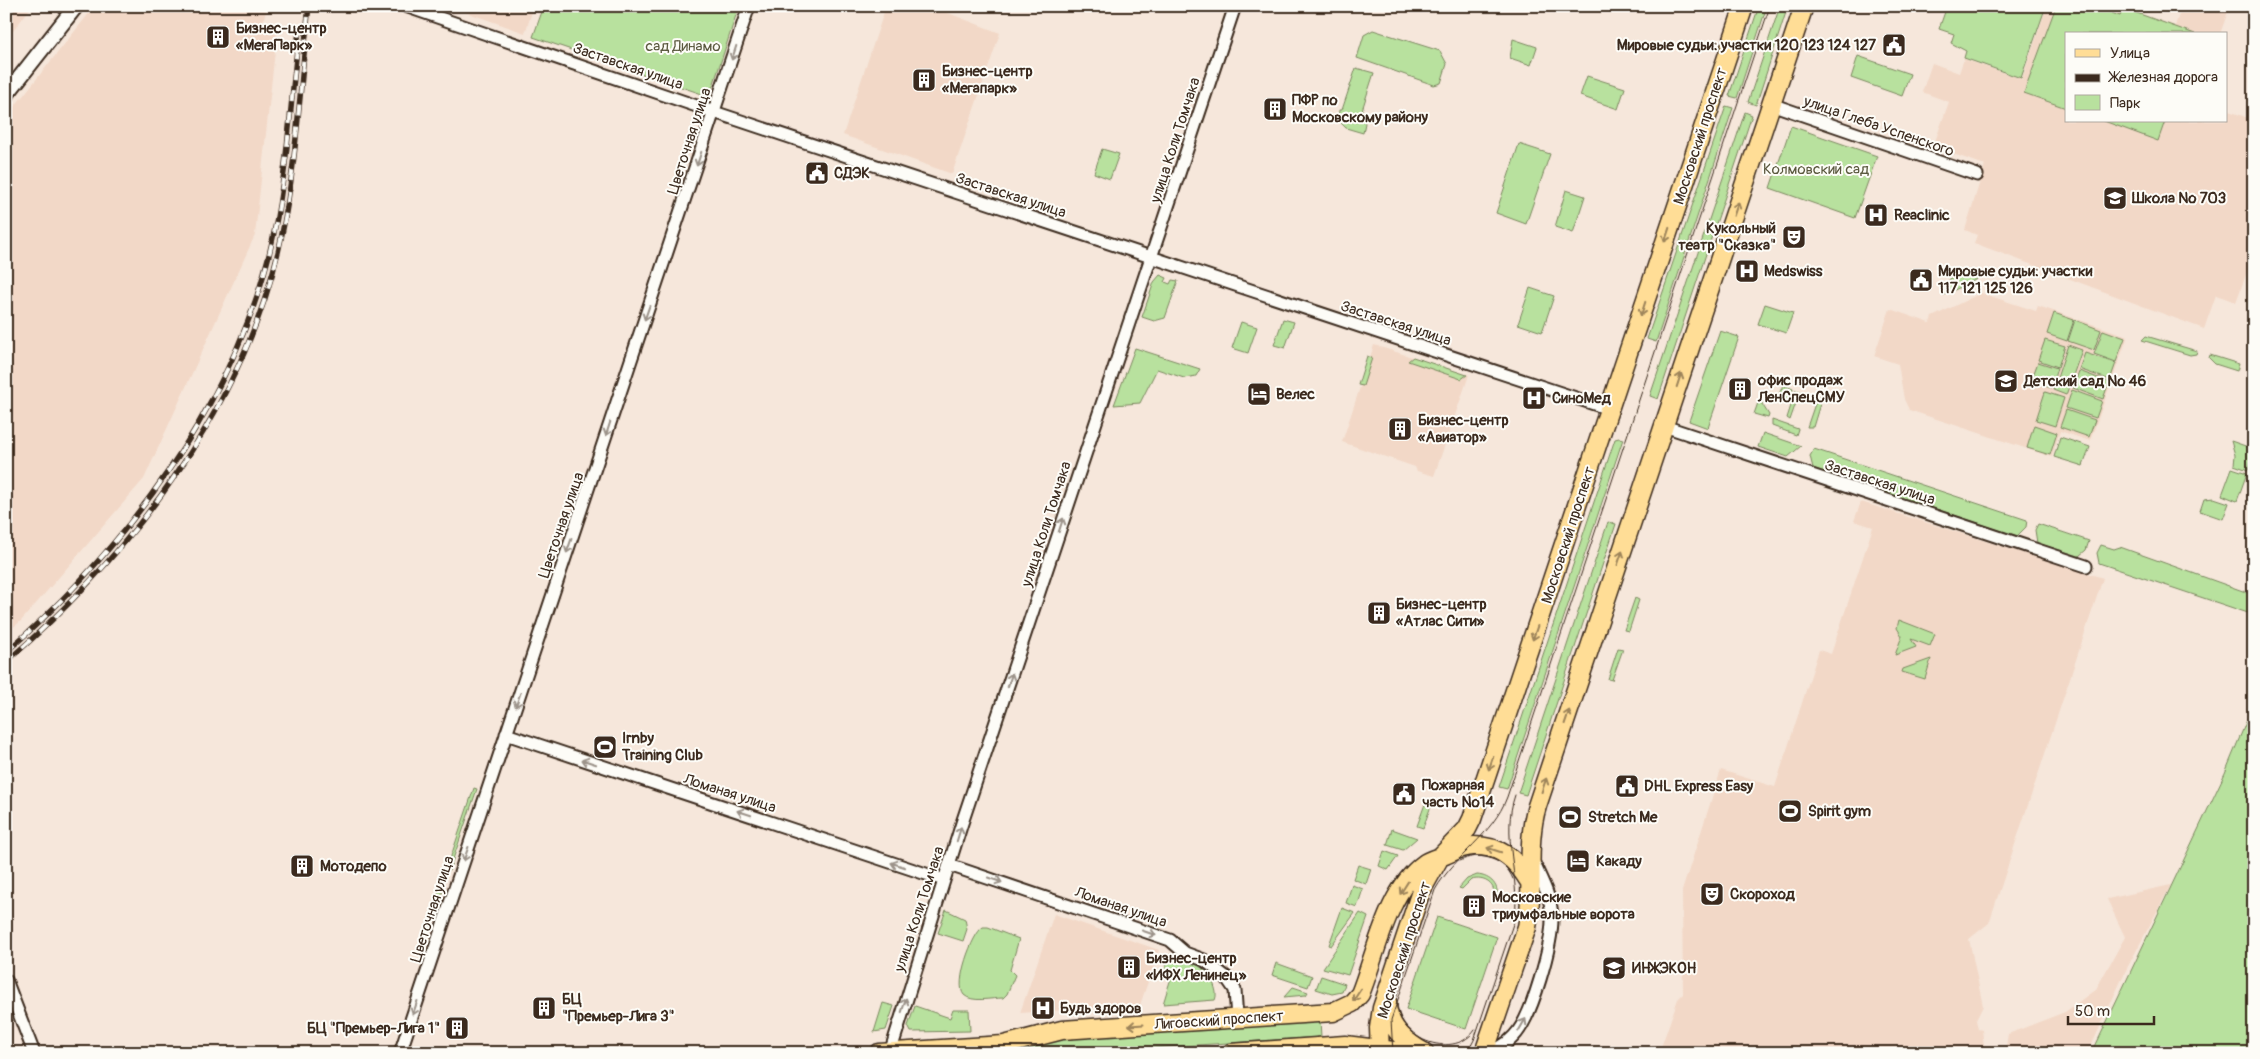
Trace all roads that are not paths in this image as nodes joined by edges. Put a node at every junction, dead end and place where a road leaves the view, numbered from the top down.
1 (76, 6) edge
2 (405, 6) edge
3 (749, 6) edge
4 (1235, 6) edge
5 (1744, 6) edge
6 (1804, 6) edge
7 (6, 95) edge
8 (1771, 104) junction
9 (714, 112) junction
10 (1977, 175) dead end
11 (1150, 257) junction
12 (1610, 409) junction
13 (1664, 426) junction
14 (2086, 566) dead end
15 (506, 734) junction
16 (1529, 849) junction
17 (1440, 857) junction
18 (949, 865) junction
19 (944, 880) junction
20 (1529, 881) junction
21 (6, 980) edge
22 (1389, 988) junction
23 (1237, 1019) junction
24 (1380, 1051) edge
25 (886, 1052) edge
26 (34, 1053) edge
27 (400, 1053) edge
28 (1231, 1053) edge
29 (1410, 1053) edge
30 (1425, 1053) edge
31 (1484, 1053) edge

1 - 7 street
2 - 9 street, Заставская улица
3 -> 9 street, Цветочная улица
4 - 11 street, улица Коли Томчака
5 -> 12 main road, Московский проспект
6 - 8 main road
8 - 10 street, улица Глеба Успенского
13 -> 8 main road
9 - 11 street, Заставская улица
9 -> 15 street, Цветочная улица
11 - 12 street, Заставская улица
18 -> 11 street, улица Коли Томчака
12 -> 17 main road, Московский проспект
13 - 14 street, Заставская улица
16 -> 13 main road
19 -> 15 street, Ломаная улица
15 -> 27 street, Цветочная улица
16 - 20 main road
31 -> 16 street
20 -> 17 main road
17 - 22 main road, Московский проспект
17 -> 23 main road, Лиговский проспект
18 - 19 street, улица Коли Томчака
18 -> 23 street, Ломаная улица
25 -> 19 street, улица Коли Томчака
20 - 31 main road
21 - 26 street
22 - 24 main road, Московский проспект
22 - 30 main road
23 -> 25 main road, Лиговский проспект
24 - 28 main road
24 - 29 main road

